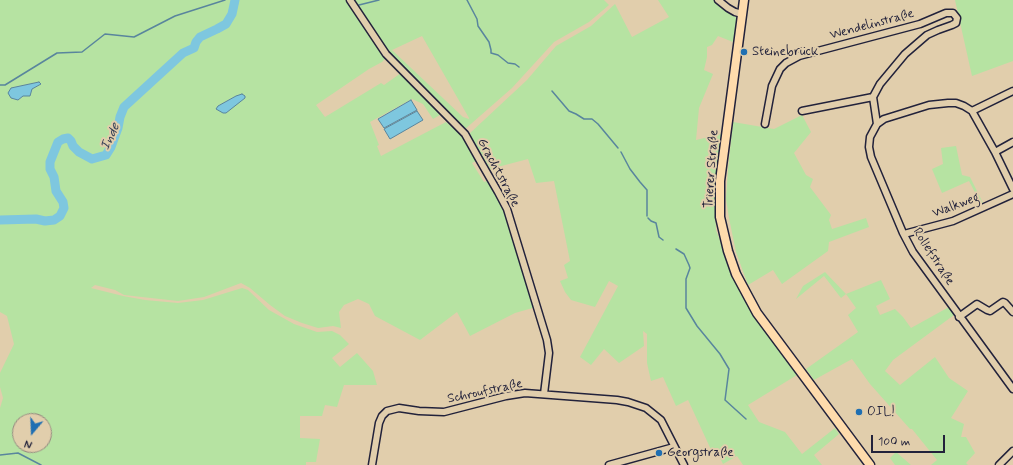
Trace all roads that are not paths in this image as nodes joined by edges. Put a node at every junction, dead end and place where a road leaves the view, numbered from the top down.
1 (350, 0) edge
2 (718, 0) edge
3 (744, 0) edge
4 (742, 14) junction
5 (1013, 91) edge
6 (873, 97) junction
7 (802, 111) dead end
8 (972, 111) junction
9 (765, 124) dead end
10 (876, 124) junction
11 (1013, 142) edge
12 (995, 152) junction
13 (1013, 189) edge
14 (1013, 194) edge
15 (904, 234) junction
16 (1013, 312) edge
17 (960, 317) junction
18 (1013, 389) edge
19 (544, 394) junction
20 (674, 447) junction
21 (1013, 451) edge
22 (372, 465) edge
23 (609, 465) edge
24 (684, 465) edge
25 (870, 465) edge
26 (999, 465) edge

1 - 19 street, Grachtstraße
2 - 4 street
3 - 4 main road, Trierer Straße
4 - 25 main road, Trierer Straße
5 - 8 street
6 - 7 street
6 - 9 street, Wendelinstraße
6 - 10 street
8 - 10 street
8 - 12 street
10 - 15 street, Rollefstraße
11 - 12 street
12 - 13 street
14 - 15 street, Walkweg
15 - 17 street, Rollefstraße
16 - 17 street
17 - 18 street, Rollefstraße
19 - 20 street, Schroufstraße
19 - 22 street, Schroufstraße
20 - 23 street
20 - 24 street, Schroufstraße
21 - 26 street

